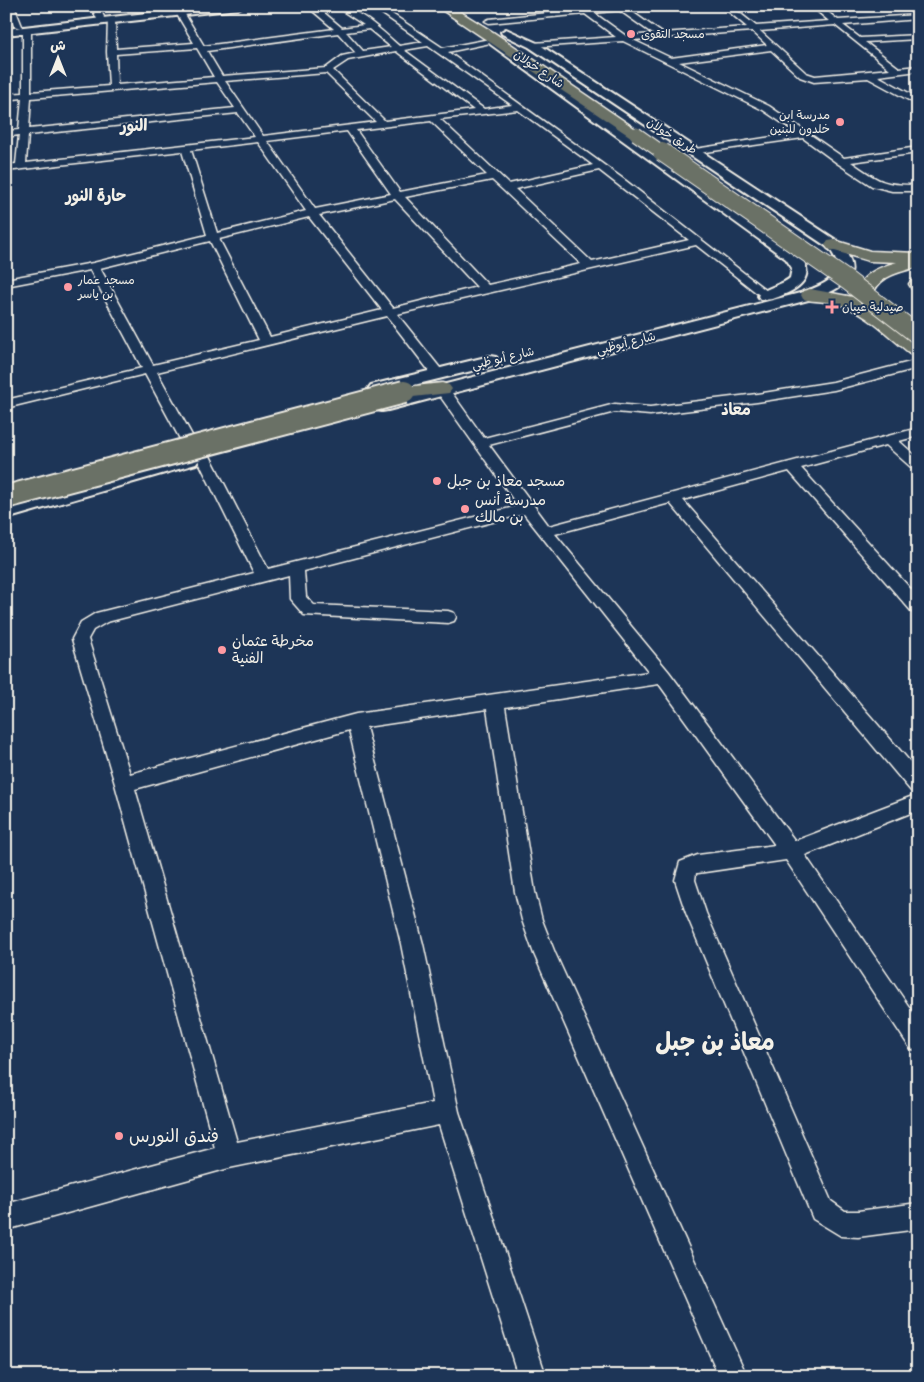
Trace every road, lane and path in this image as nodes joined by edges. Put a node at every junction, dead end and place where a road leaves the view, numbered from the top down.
1 (10, 6) edge
2 (95, 6) edge
3 (201, 6) edge
4 (238, 6) edge
5 (311, 6) edge
6 (339, 6) edge
7 (375, 6) edge
8 (442, 6) edge
9 (465, 6) edge
10 (552, 6) edge
11 (639, 6) edge
12 (726, 6) edge
13 (815, 6) edge
14 (619, 7) edge
15 (178, 10) edge
16 (585, 10) junction
17 (895, 10) dead end
18 (560, 13) junction
19 (918, 17) edge
20 (906, 18) junction
21 (106, 19) junction
22 (838, 23) junction
23 (371, 26) junction
24 (918, 26) edge
25 (6, 27) edge
26 (23, 28) junction
27 (754, 29) junction
28 (340, 30) junction
29 (6, 32) edge
30 (490, 32) junction
31 (506, 32) junction
32 (661, 36) junction
33 (918, 37) edge
34 (625, 39) junction
35 (859, 40) junction
36 (430, 43) junction
37 (533, 44) junction
38 (200, 47) junction
39 (772, 47) junction
40 (397, 48) junction
41 (442, 51) junction
42 (111, 52) junction
43 (361, 54) junction
44 (671, 61) junction
45 (918, 68) edge
46 (328, 70) junction
47 (897, 71) junction
48 (869, 75) junction
49 (220, 80) junction
50 (113, 88) junction
51 (27, 96) junction
52 (6, 97) edge
53 (918, 102) edge
54 (519, 107) junction
55 (240, 110) junction
56 (483, 112) junction
57 (434, 119) junction
58 (382, 124) junction
59 (350, 128) junction
60 (23, 133) junction
61 (642, 133) junction
62 (6, 134) edge
63 (805, 136) junction
64 (260, 139) junction
65 (186, 148) junction
66 (918, 150) edge
67 (695, 152) junction
68 (840, 161) junction
69 (21, 166) junction
70 (598, 167) junction
71 (6, 168) edge
72 (495, 176) junction
73 (507, 188) junction
74 (918, 188) edge
75 (398, 196) junction
76 (312, 214) junction
77 (817, 234) junction
78 (213, 237) junction
79 (698, 241) junction
80 (774, 243) junction
81 (834, 245) junction
82 (918, 256) edge
83 (796, 260) joint
84 (918, 261) edge
85 (589, 265) junction
86 (94, 266) junction
87 (6, 283) edge
88 (485, 289) junction
89 (766, 295) junction
90 (810, 295) junction
91 (749, 306) junction
92 (390, 311) junction
93 (869, 312) junction
94 (918, 319) edge
95 (266, 341) junction
96 (915, 342) edge
97 (918, 364) edge
98 (151, 369) junction
99 (440, 381) junction
100 (7, 403) edge
101 (918, 432) edge
102 (188, 439) junction
103 (889, 440) junction
104 (480, 443) junction
105 (203, 456) junction
106 (792, 466) junction
107 (918, 466) edge
108 (51, 476) junction
109 (6, 488) edge
110 (61, 496) junction
111 (6, 497) edge
112 (673, 497) junction
113 (528, 508) junction
114 (6, 512) edge
115 (545, 532) junction
116 (296, 568) junction
117 (264, 576) junction
118 (918, 608) edge
119 (448, 617) dead end
120 (663, 677) junction
121 (495, 702) junction
122 (356, 721) junction
123 (124, 784) junction
124 (918, 785) edge
125 (918, 802) edge
126 (791, 851) junction
127 (918, 1040) edge
128 (447, 1112) junction
129 (229, 1156) junction
130 (6, 1216) edge
131 (918, 1216) edge
132 (532, 1376) edge
133 (733, 1376) edge

1 - 26 street
2 - 21 street
3 - 15 main road
4 - 15 main road
5 - 28 street
6 - 23 street
7 - 36 street
8 - 30 main road, شارع خولان
9 - 30 main road, شارع خولان
10 - 18 street
11 - 14 street
12 - 27 street
13 - 22 street
14 - 16 street
14 - 32 street
15 - 21 main road
15 - 38 street
16 - 18 street
16 - 34 street
17 - 20 street
18 - 30 street
19 - 20 street
20 - 22 street
20 - 24 street
21 - 26 main road
21 - 42 street
22 - 27 street
22 - 35 street
23 - 28 street
23 - 40 street
25 - 26 main road
26 - 29 main road
26 - 51 street
27 - 32 street
27 - 39 street
28 - 38 street
28 - 43 street
30 - 31 main road, شارع خولان
30 - 41 street
30 - 61 main road, شارع خولان
30 - 80 main road, طريق خولان
31 - 37 main road, طريق خولان
31 - 61 main road, شارع خولان
32 - 34 street
33 - 35 street
34 - 37 street
34 - 44 street
35 - 47 street
36 - 40 street
36 - 41 street
37 - 67 main road, طريق خولان
38 - 42 street
38 - 49 street
39 - 44 street
39 - 48 street
40 - 43 street
40 - 56 street
41 - 54 street
42 - 50 street
43 - 46 street
44 - 63 street
45 - 47 street
46 - 49 street
46 - 58 street
47 - 48 street
48 - 53 street
49 - 50 street
49 - 55 street
50 - 51 street
51 - 52 street
51 - 60 street
54 - 56 street
54 - 70 street
55 - 60 street
55 - 64 street
56 - 57 street
57 - 58 street
57 - 72 street
58 - 59 street
59 - 64 street
59 - 75 street
60 - 62 street
60 - 69 street
61 - 94 main road, طريق خولان
61 - 96 main road, طريق خولان, bridge
63 - 67 street
63 - 68 street
64 - 65 street
64 - 76 street
65 - 69 street
65 - 78 street
66 - 68 street
67 - 77 main road, طريق خولان
68 - 74 street
69 - 71 street
70 - 73 street
70 - 79 street
72 - 73 street
72 - 75 street
73 - 85 street
75 - 76 street
75 - 88 street
76 - 78 street
76 - 92 street
77 - 80 main road
77 - 81 main road, طريق خولان
78 - 86 street
78 - 95 street
79 - 85 street
79 - 89 street
80 - 83 main road, طريق خولان
81 - 82 main road
81 - 90 main road
83 - 89 main road, شارع أبو ظبي
84 - 93 main road
85 - 88 street
86 - 87 street
86 - 98 street
88 - 92 street
89 - 91 main road, شارع أبو ظبي
90 - 91 main road
90 - 93 main road, طريق خولان
91 - 99 main road, شارع أبو ظبي
92 - 95 street
92 - 99 street
93 - 96 main road, طريق خولان
95 - 98 street
97 - 104 street
98 - 100 street
98 - 102 street
99 - 102 main road, شارع أبو ظبي
99 - 104 street
99 - 105 main road
99 - 111 main road, bridge
101 - 103 street
102 - 108 main road, شارع أبو ظبي
103 - 106 street
103 - 107 street
104 - 113 street
105 - 110 main road
105 - 117 street
106 - 112 street
106 - 118 street
108 - 109 main road, شارع أبو ظبي
108 - 110 main road
110 - 114 main road
112 - 115 street
112 - 124 street
113 - 115 street
113 - 116 street
115 - 120 street
116 - 117 street
116 - 119 street
117 - 123 street
120 - 121 street
120 - 126 street
121 - 122 street
121 - 133 street
122 - 123 street
122 - 128 street
123 - 129 street
125 - 126 street
126 - 127 street
126 - 131 street
128 - 129 street
128 - 132 street
129 - 130 street

